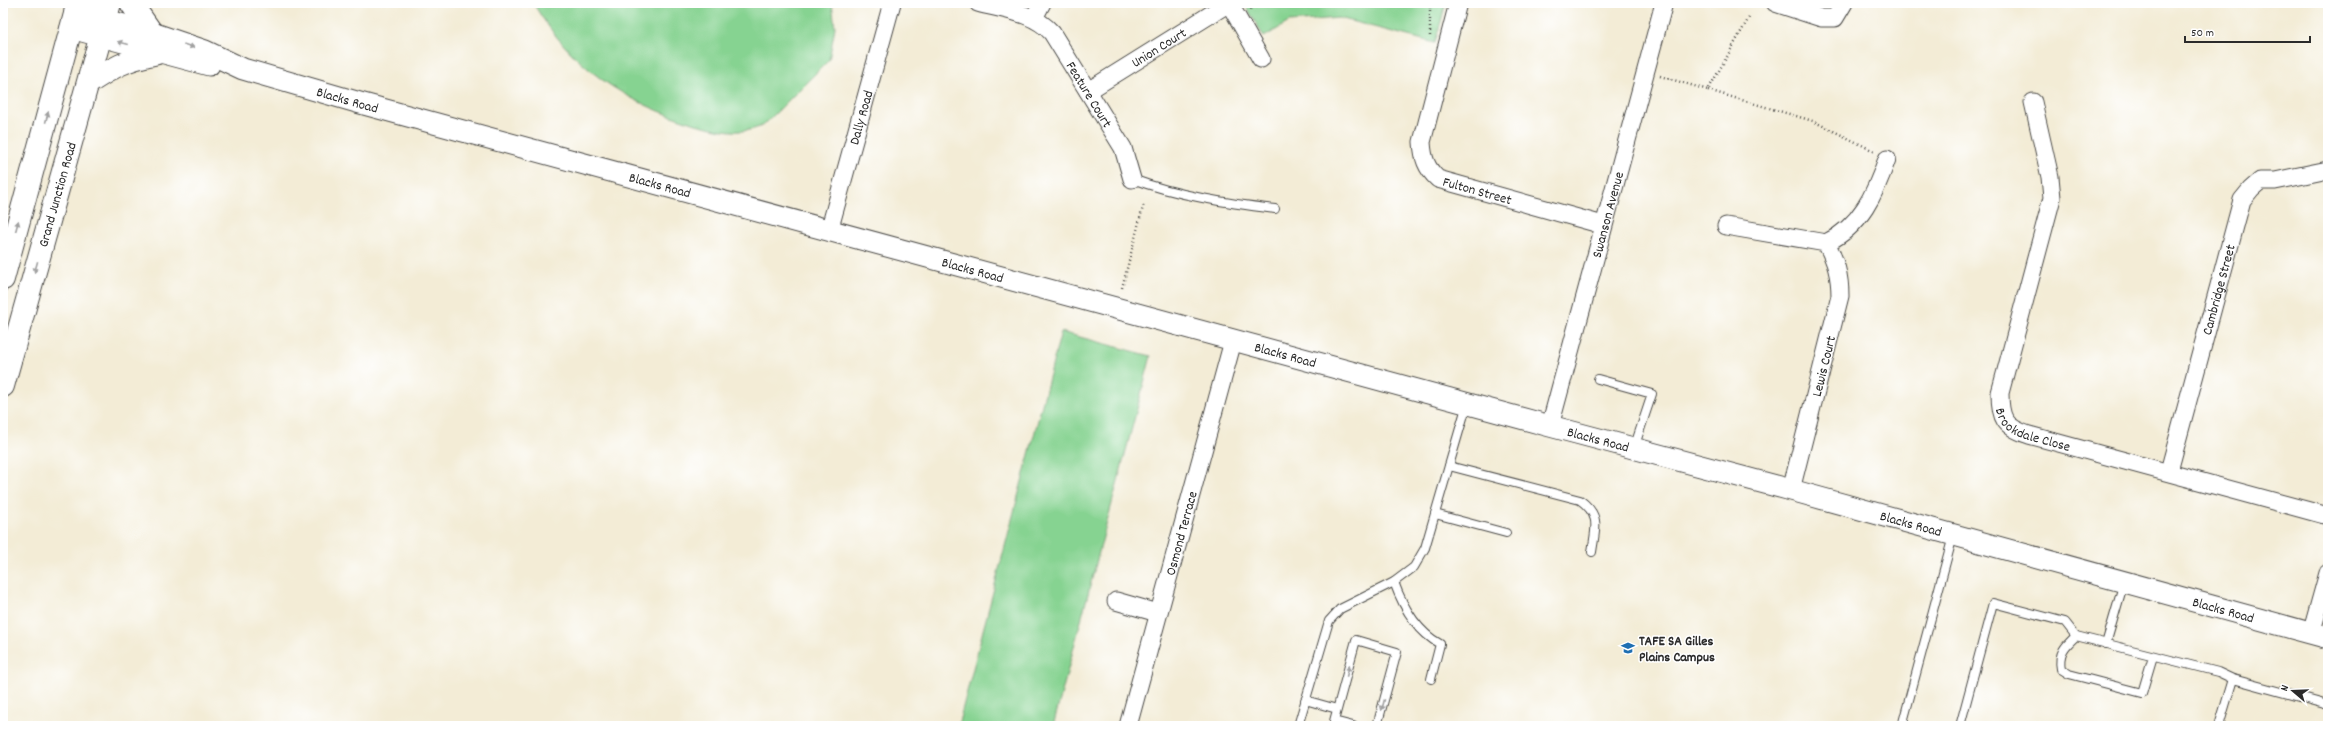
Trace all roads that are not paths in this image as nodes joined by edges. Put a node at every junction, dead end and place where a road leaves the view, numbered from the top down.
1 (131, 3) edge
2 (892, 3) edge
3 (978, 3) edge
4 (1042, 3) edge
5 (1229, 3) edge
6 (1458, 3) edge
7 (1664, 3) edge
8 (1775, 3) edge
9 (1844, 3) edge
10 (75, 14) edge
11 (1034, 18) junction
12 (105, 20) edge
13 (152, 33) junction
14 (161, 53) junction
15 (1261, 58) dead end
16 (243, 69) junction
17 (88, 84) junction
18 (1088, 90) junction
19 (2033, 102) dead end
20 (1881, 155) road end
21 (2328, 170) edge
22 (1132, 179) joint
23 (1275, 209) dead end
24 (1603, 224) junction
25 (1726, 226) dead end
26 (829, 231) junction
27 (1826, 243) junction
28 (3, 279) edge
29 (1233, 341) junction
30 (1598, 379) dead end
31 (3, 386) edge
32 (1467, 403) junction
33 (1550, 426) junction
34 (1634, 448) junction
35 (1449, 466) junction
36 (2169, 471) junction
37 (1792, 490) junction
38 (1435, 514) junction
39 (2328, 516) edge
40 (1506, 533) dead end
41 (1954, 535) junction
42 (1592, 552) dead end
43 (2328, 573) edge
44 (1394, 582) junction
45 (2124, 582) junction
46 (1116, 601) dead end
47 (1158, 612) junction
48 (2076, 636) junction
49 (2320, 636) edge
50 (2106, 644) junction
51 (2153, 656) junction
52 (1431, 679) dead end
53 (2233, 679) junction
54 (1306, 700) junction
55 (2328, 705) edge
56 (1337, 709) junction
57 (1128, 726) edge
58 (1298, 726) edge
59 (1353, 726) edge
60 (1377, 726) edge
61 (1902, 726) edge
62 (1960, 726) edge
63 (2219, 726) edge

1 - 13 highway
2 - 26 street, Dally Road
3 - 11 street, Feature Court
4 - 11 street
5 - 15 street, Union Court
5 - 18 street, Union Court
6 - 24 street, Fulton Street
7 - 24 street, Swanson Avenue
8 - 9 street
10 - 12 street, Blacks Road
28 -> 10 highway
11 - 18 street, Feature Court
12 - 13 street, Blacks Road
14 -> 12 street, Blacks Road
12 - 17 highway, Grand Junction Road
13 -> 16 street, Blacks Road
14 - 16 street, Blacks Road
14 - 17 street
16 - 26 street, Blacks Road
17 -> 31 highway, Grand Junction Road
18 - 22 street, Feature Court
19 - 36 street, Brookdale Close
20 - 27 street
21 - 36 street, Cambridge Street
22 - 23 lane
24 - 33 street, Swanson Avenue
25 - 27 street
26 - 29 street, Blacks Road
27 - 37 street, Lewis Court
29 - 32 street, Blacks Road
29 - 47 street, Osmond Terrace
30 - 34 lane
32 - 33 street, Blacks Road
32 - 35 lane
33 - 34 street, Blacks Road
34 - 37 street, Blacks Road
35 - 38 lane
35 - 42 lane
36 - 39 street, Brookdale Close
37 - 41 street, Blacks Road
38 - 40 lane
38 - 44 lane
41 - 45 street, Blacks Road
41 - 61 lane
43 - 49 street
44 - 52 lane
44 - 54 lane
45 - 49 street, Blacks Road
45 - 50 lane
46 - 47 street
47 - 57 street, Osmond Terrace
48 - 50 lane
48 - 51 lane
48 - 62 lane
50 - 51 lane
51 - 53 lane
53 - 55 lane
53 - 63 lane
54 - 56 lane
54 - 58 lane
56 - 59 lane
56 -> 60 lane

